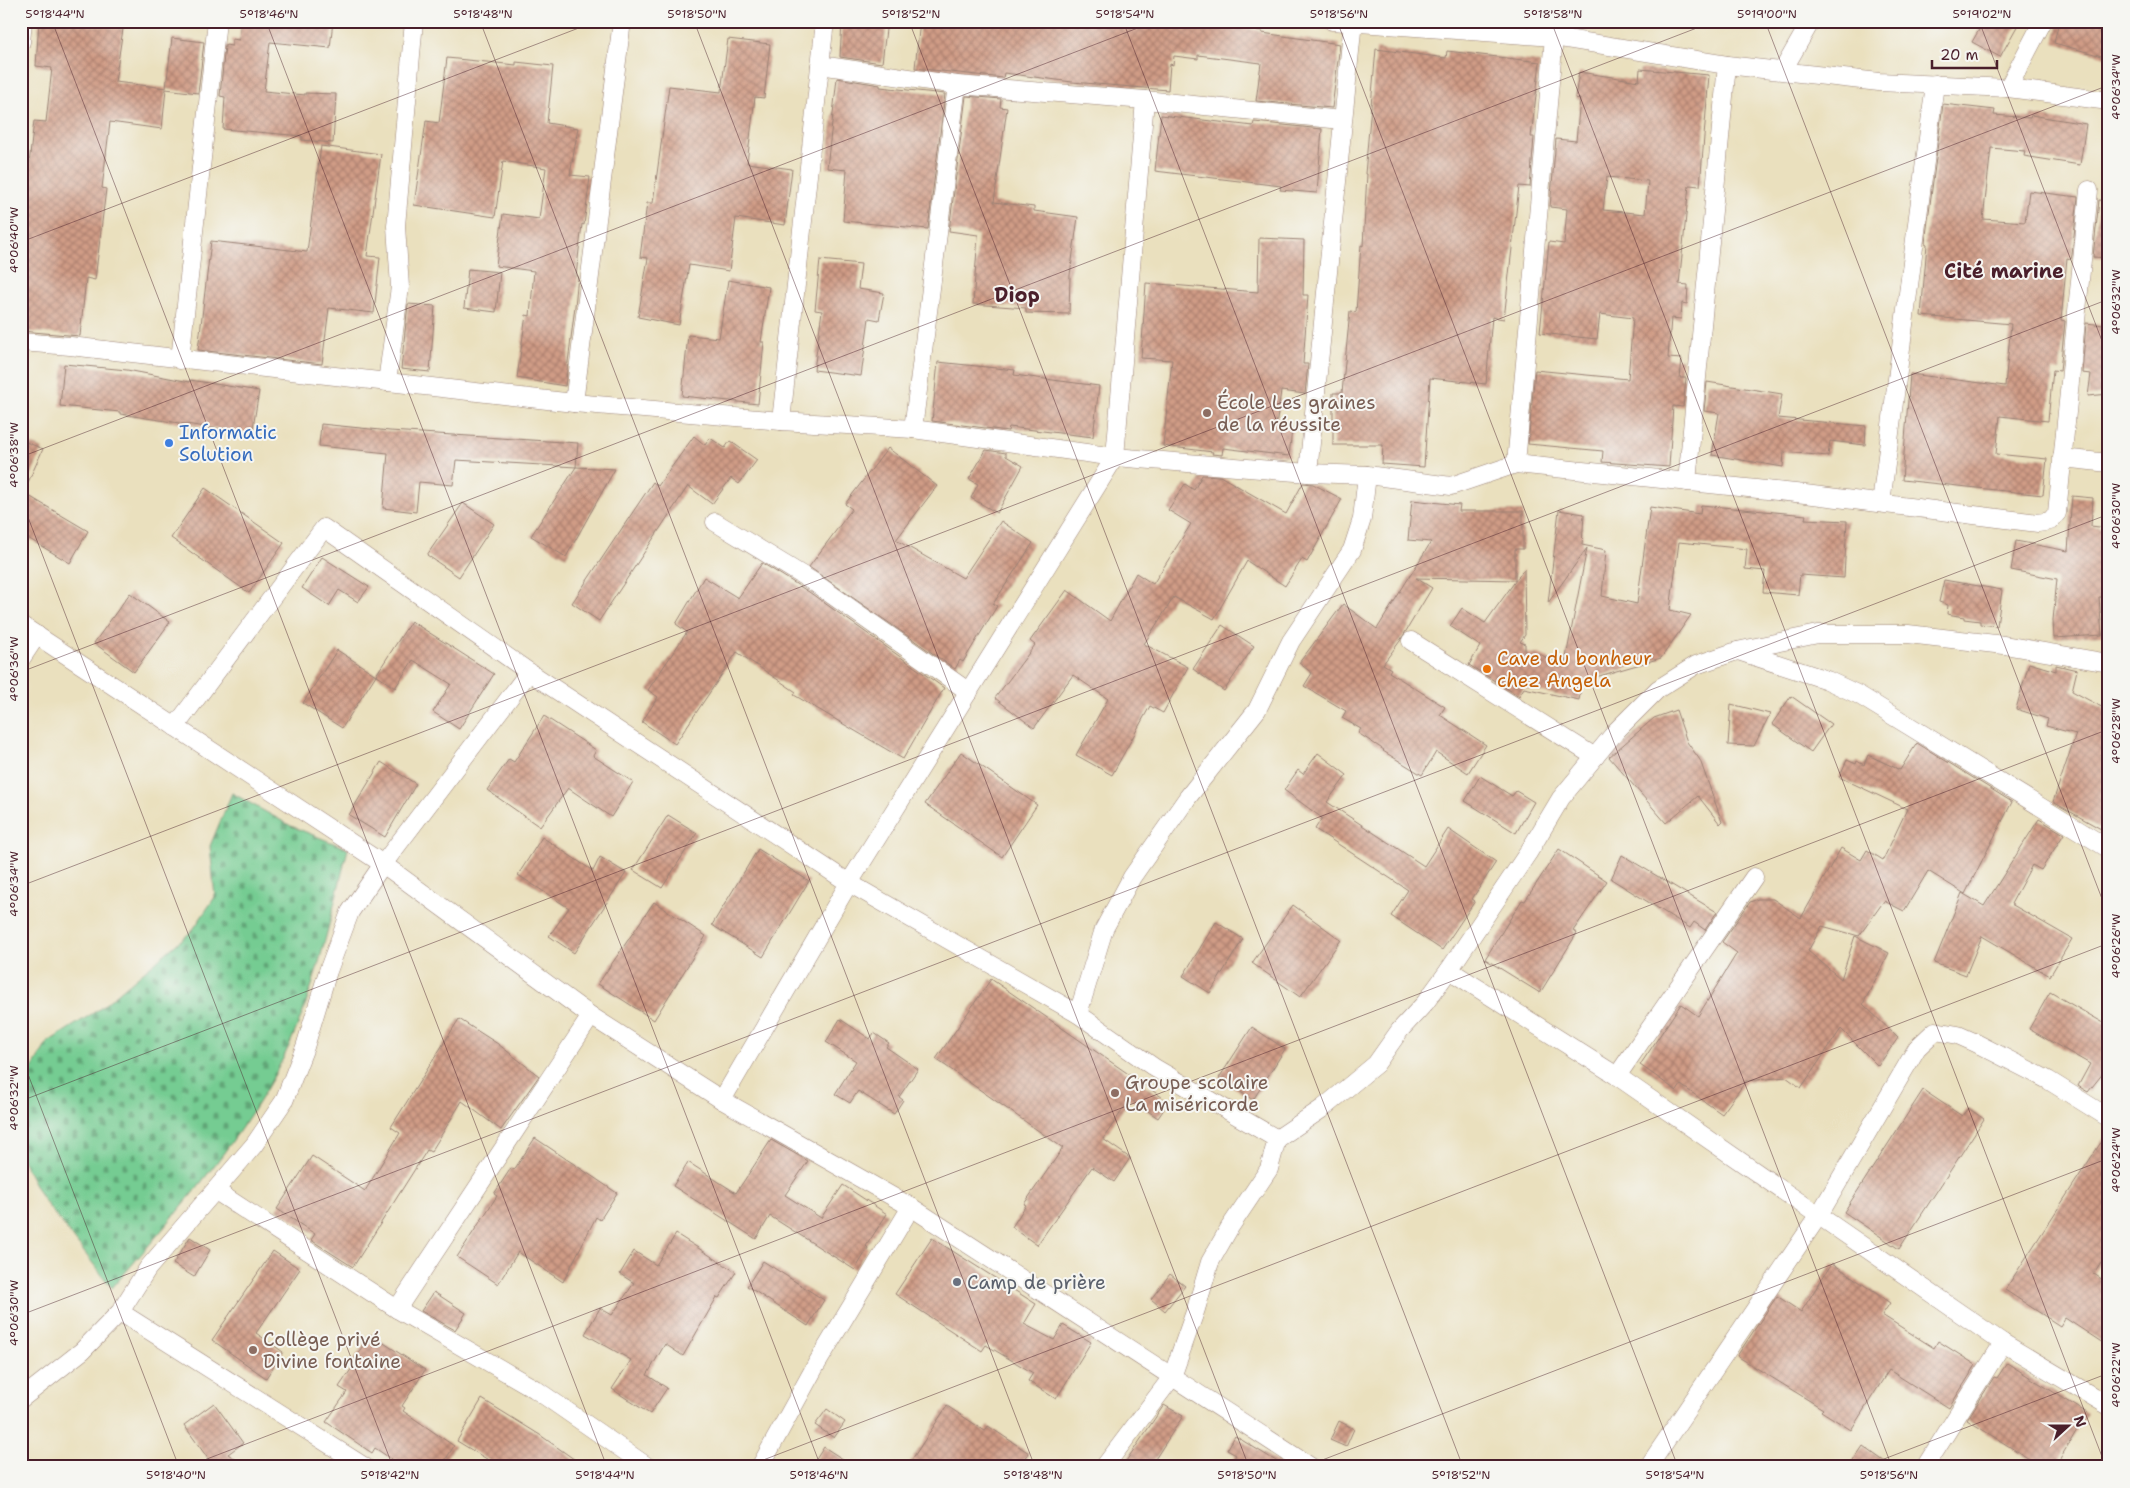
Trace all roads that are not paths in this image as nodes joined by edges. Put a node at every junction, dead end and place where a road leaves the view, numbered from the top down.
1 (23, 21) edge
2 (217, 21) edge
3 (414, 21) edge
4 (622, 21) edge
5 (825, 21) edge
6 (1332, 21) edge
7 (1810, 21) edge
8 (2043, 21) edge
9 (1352, 23) edge
10 (1557, 29) edge
11 (21, 42) edge
12 (820, 65) junction
13 (1727, 65) junction
14 (1783, 70) junction
15 (1935, 84) junction
16 (957, 85) junction
17 (2008, 88) junction
18 (1145, 100) junction
19 (2109, 101) edge
20 (1342, 120) junction
21 (2089, 190) dead end
22 (21, 342) edge
23 (180, 360) junction
24 (387, 382) junction
25 (574, 402) junction
26 (780, 421) junction
27 (913, 429) junction
28 (1115, 457) junction
29 (2062, 458) junction
30 (2109, 463) edge
31 (1516, 464) junction
32 (1308, 474) junction
33 (1367, 475) junction
34 (1688, 482) junction
35 (1881, 503) junction
36 (715, 522) dead end
37 (21, 625) edge
38 (37, 635) junction
39 (1411, 641) dead end
40 (1737, 651) junction
41 (21, 659) edge
42 (2109, 663) edge
43 (529, 672) junction
44 (969, 692) junction
45 (175, 727) junction
46 (1595, 756) junction
47 (2109, 849) edge
48 (383, 864) junction
49 (1754, 877) dead end
50 (849, 883) junction
51 (1449, 970) junction
52 (1078, 1014) junction
53 (591, 1016) junction
54 (1617, 1076) junction
55 (722, 1100) junction
56 (2109, 1118) edge
57 (1277, 1139) junction
58 (216, 1191) junction
59 (911, 1207) junction
60 (1819, 1215) junction
61 (397, 1310) junction
62 (120, 1312) junction
63 (2004, 1343) junction
64 (1172, 1377) junction
65 (21, 1399) edge
66 (2109, 1406) edge
67 (365, 1467) edge
68 (648, 1467) edge
69 (760, 1467) edge
70 (1104, 1467) edge
71 (1311, 1467) edge
72 (1648, 1467) edge
73 (1926, 1467) edge

1 - 11 street
2 - 23 street
3 - 24 street
4 - 25 street
5 - 12 street
6 - 9 street
7 - 14 street
8 - 17 street
9 - 10 street
9 - 20 street
10 - 13 street
10 - 31 street
12 - 16 street
12 - 26 street
13 - 14 street
13 - 34 street
14 - 15 street
15 - 17 street
15 - 35 street
16 - 18 street
16 - 27 street
17 - 19 street
18 - 20 street
18 - 28 street
20 - 32 street
21 - 29 street
22 - 23 street
23 - 24 street
24 - 25 street
25 - 26 street
26 - 27 street
27 - 28 street
28 - 32 street
28 - 44 street
29 - 30 street
29 - 35 street
31 - 33 street
31 - 34 street
32 - 33 street
33 - 52 street
34 - 35 street
36 - 44 street
37 - 38 street
38 - 41 street
38 - 45 street
39 - 46 street
40 - 42 street
40 - 46 street
40 - 47 street
43 - 45 street
43 - 48 street
43 - 50 street
44 - 50 street
45 - 48 street
46 - 51 street
48 - 53 street
48 - 58 street
49 - 54 street
50 - 52 street
50 - 55 street
51 - 54 street
51 - 57 street
52 - 57 street
53 - 55 street
53 - 61 street
54 - 60 street
55 - 59 street
56 - 60 street
57 - 64 street
58 - 61 street
58 - 62 street
59 - 64 street
59 - 69 street
60 - 63 street
60 - 72 street
61 - 68 street
62 - 65 street
62 - 67 street
63 - 66 street
63 - 73 street
64 - 70 street
64 - 71 street

